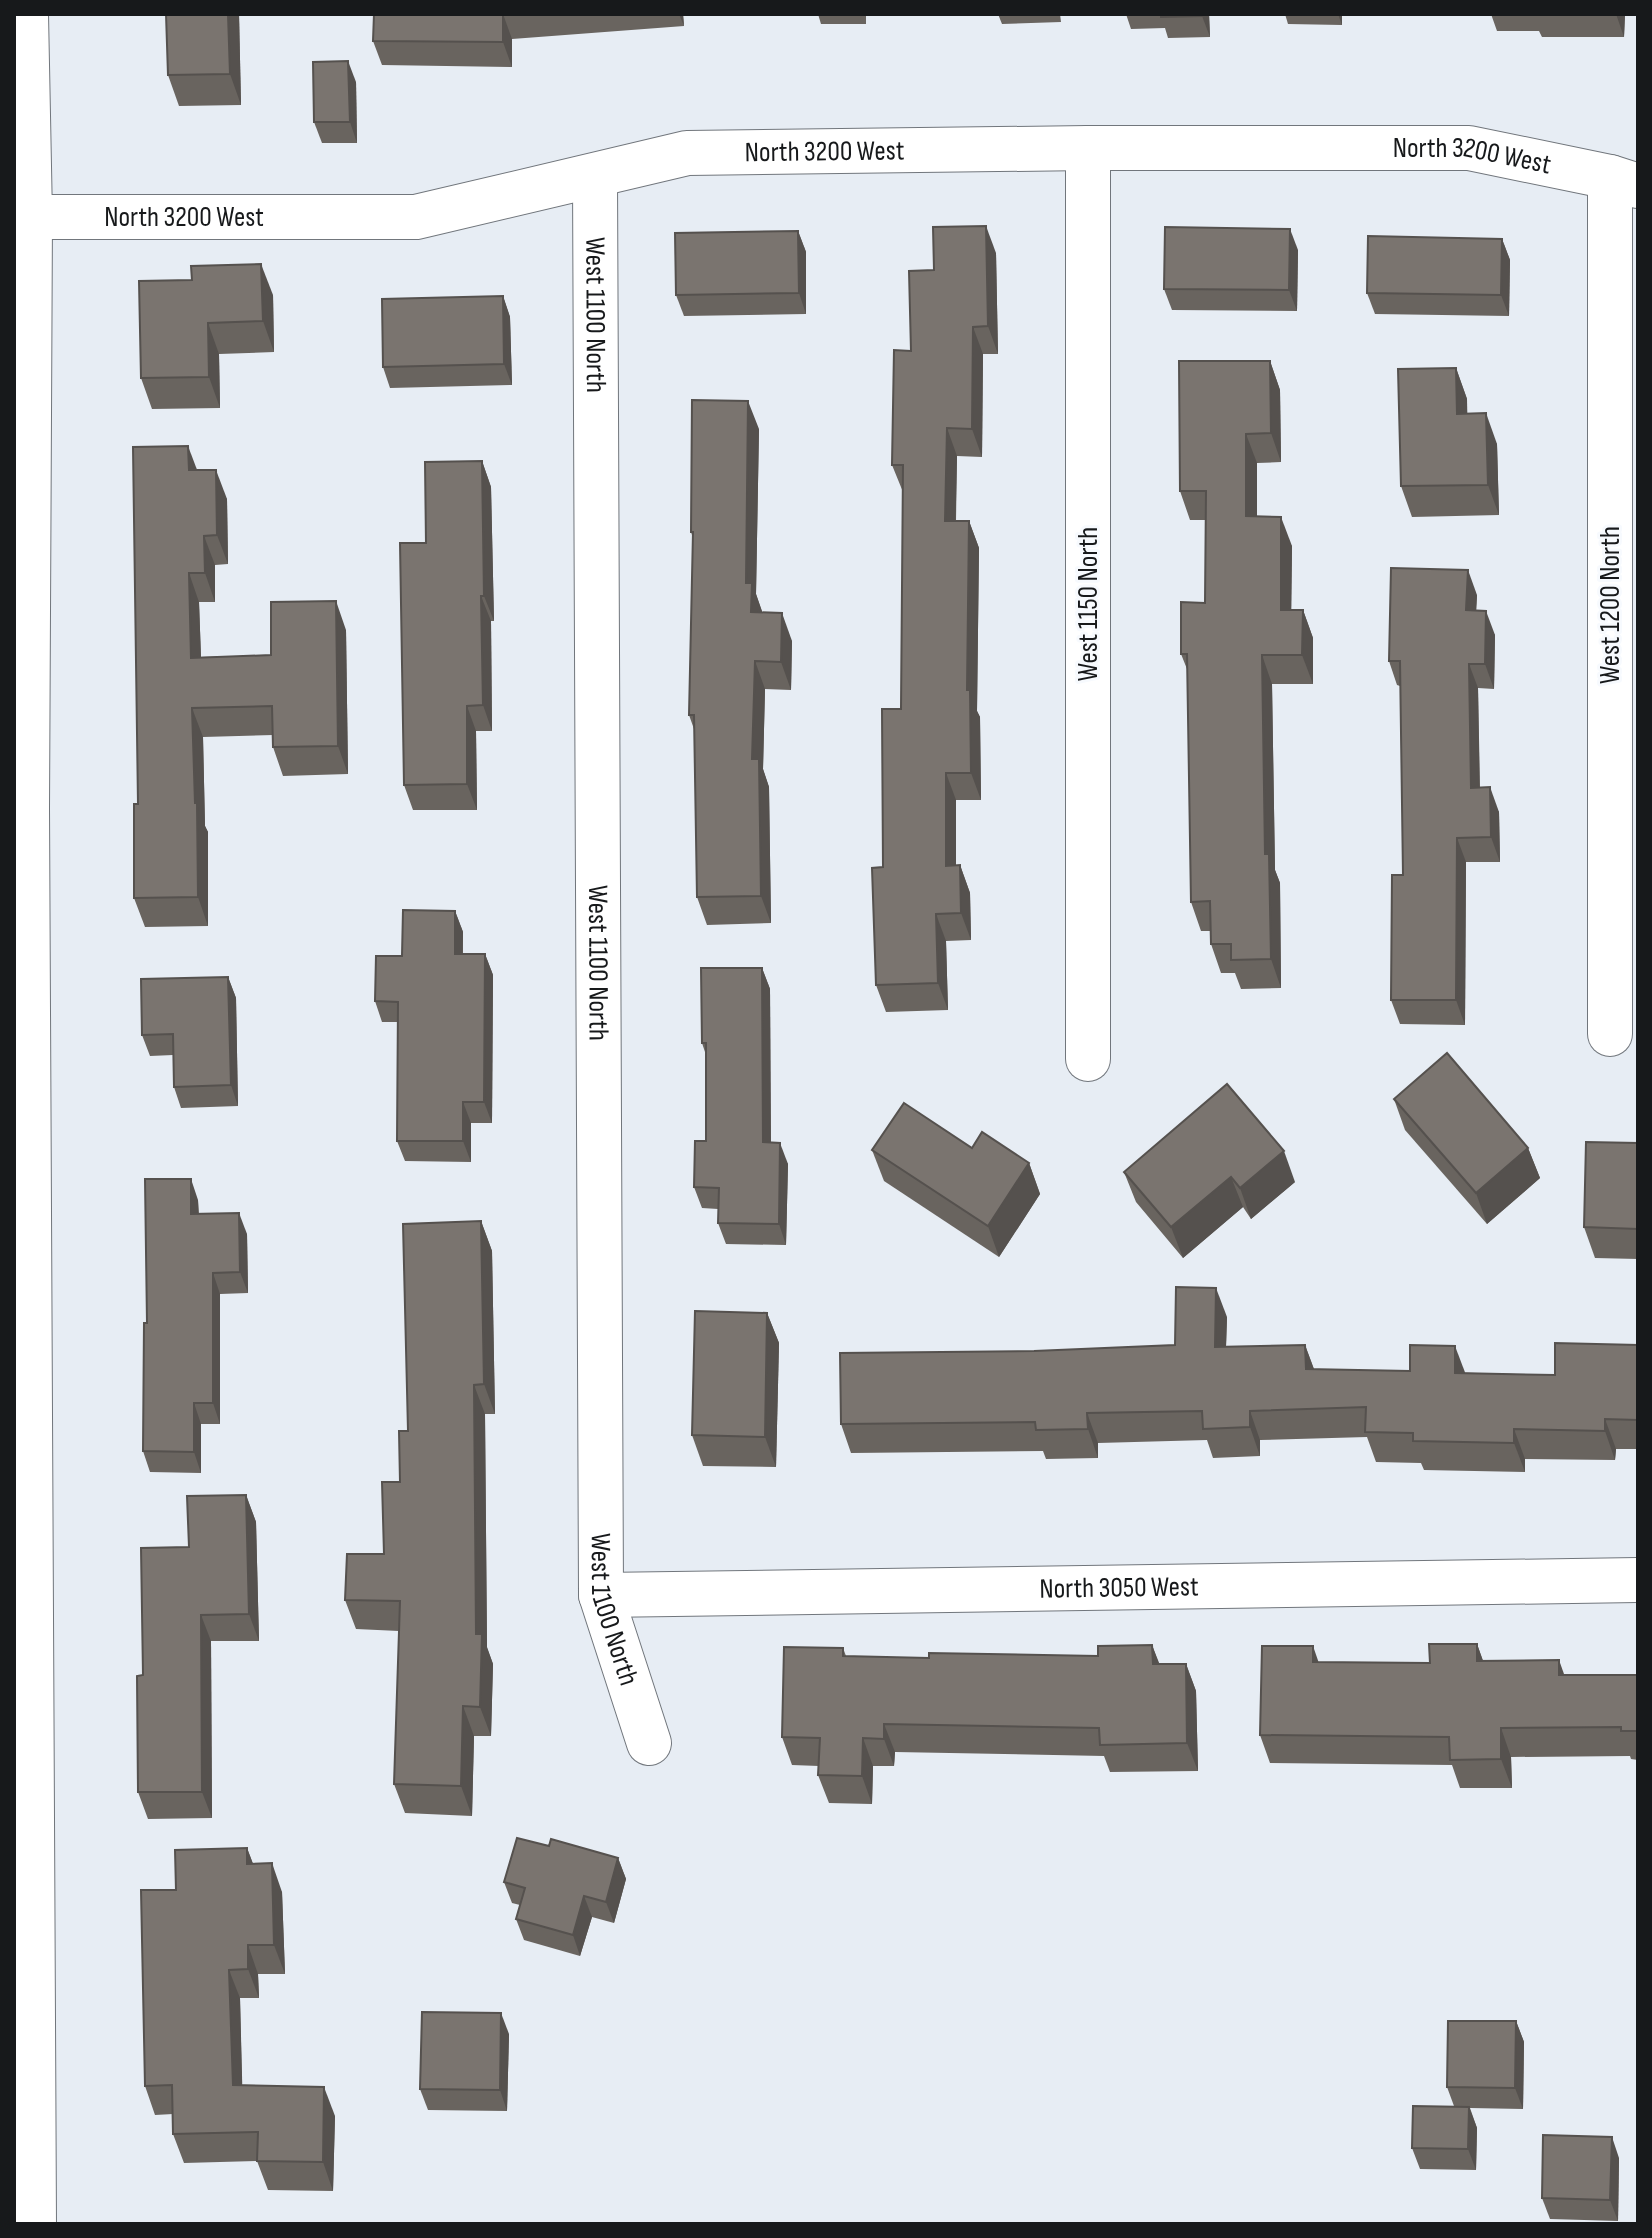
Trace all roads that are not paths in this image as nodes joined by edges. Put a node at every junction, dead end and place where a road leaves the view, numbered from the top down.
1 (26, 14) edge
2 (1088, 148) junction
3 (595, 177) junction
4 (1624, 182) edge
5 (22, 217) edge
6 (20, 808) edge
7 (1610, 1034) dead end
8 (1088, 1059) dead end
9 (1638, 1580) edge
10 (601, 1595) junction
11 (649, 1743) dead end
12 (34, 2224) edge

1 - 5 street
2 - 3 street, North 3200 West
2 - 4 street, North 3200 West
2 - 8 street, West 1150 North
3 - 5 street, North 3200 West
3 - 10 street, West 1100 North
4 - 7 street, West 1200 North
5 - 6 street
6 - 12 street
9 - 10 street, North 3050 West
10 - 11 street, West 1100 North

